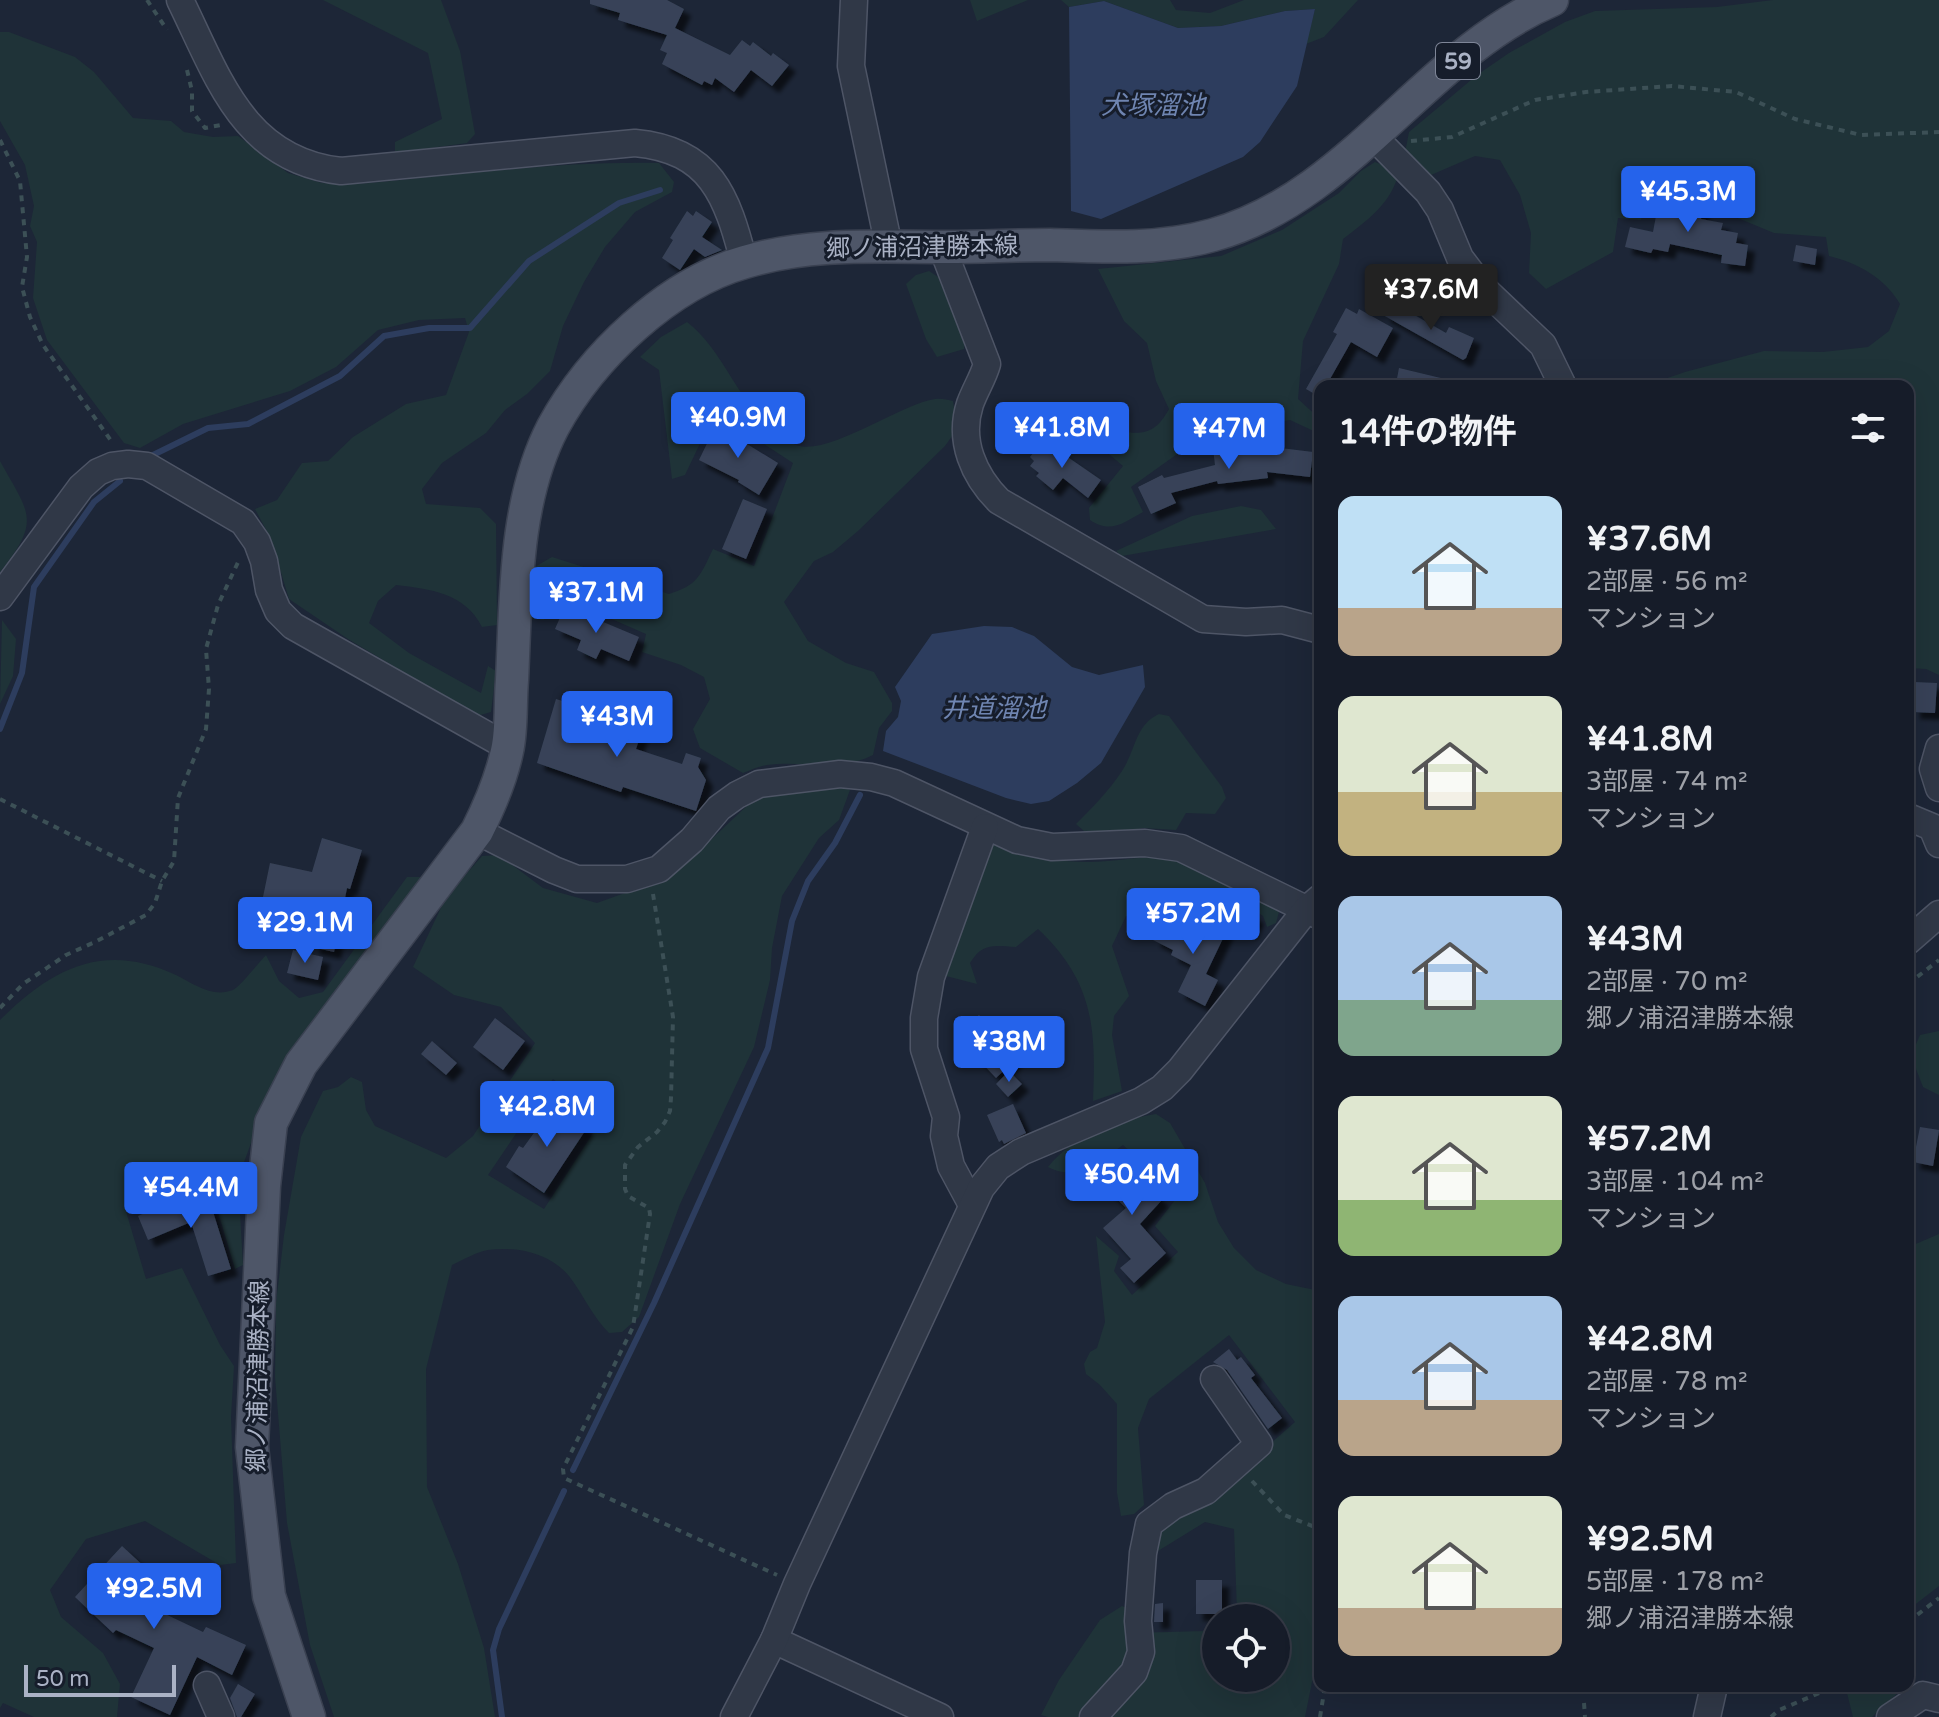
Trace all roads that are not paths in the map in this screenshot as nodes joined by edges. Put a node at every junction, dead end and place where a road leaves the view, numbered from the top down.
1 (180, 0) edge
2 (854, 0) edge
3 (1552, 0) edge
4 (1373, 136) junction
5 (889, 247) junction
6 (942, 247) junction
7 (744, 262) junction
8 (1560, 380) edge
9 (0, 597) edge
10 (1314, 628) edge
11 (508, 747) junction
12 (1939, 748) edge
13 (1939, 788) edge
14 (1914, 820) edge
15 (985, 827) junction
16 (477, 831) junction
17 (1939, 844) edge
18 (1314, 908) edge
19 (1314, 909) edge
20 (1939, 914) edge
21 (1914, 936) edge
22 (972, 1205) junction
23 (1214, 1379) dead end
24 (774, 1640) junction
25 (207, 1685) dead end
26 (1713, 1692) edge
27 (1939, 1699) edge
28 (221, 1717) edge
29 (309, 1717) edge
30 (734, 1717) edge
31 (940, 1717) edge
32 (1093, 1717) edge
33 (1707, 1717) edge
34 (1890, 1717) edge

1 - 7 street
2 - 5 street
3 - 4 main road, 郷ノ浦沼津勝本線 / 59
4 - 6 main road, 郷ノ浦沼津勝本線 / 59
4 - 8 street
5 - 6 main road, 郷ノ浦沼津勝本線 / 59
5 - 7 main road, 郷ノ浦沼津勝本線 / 59
6 - 10 street
7 - 11 main road, 郷ノ浦沼津勝本線 / 59
9 - 11 street
11 - 16 main road, 郷ノ浦沼津勝本線 / 59
12 - 13 street
14 - 17 street
15 - 16 street
15 - 18 street
15 - 22 street
16 - 29 main road, 郷ノ浦沼津勝本線 / 59
19 - 22 street
20 - 21 street
22 - 24 street
23 - 32 street
24 - 30 street
24 - 31 street
25 - 28 street
26 - 33 street
27 - 34 street

